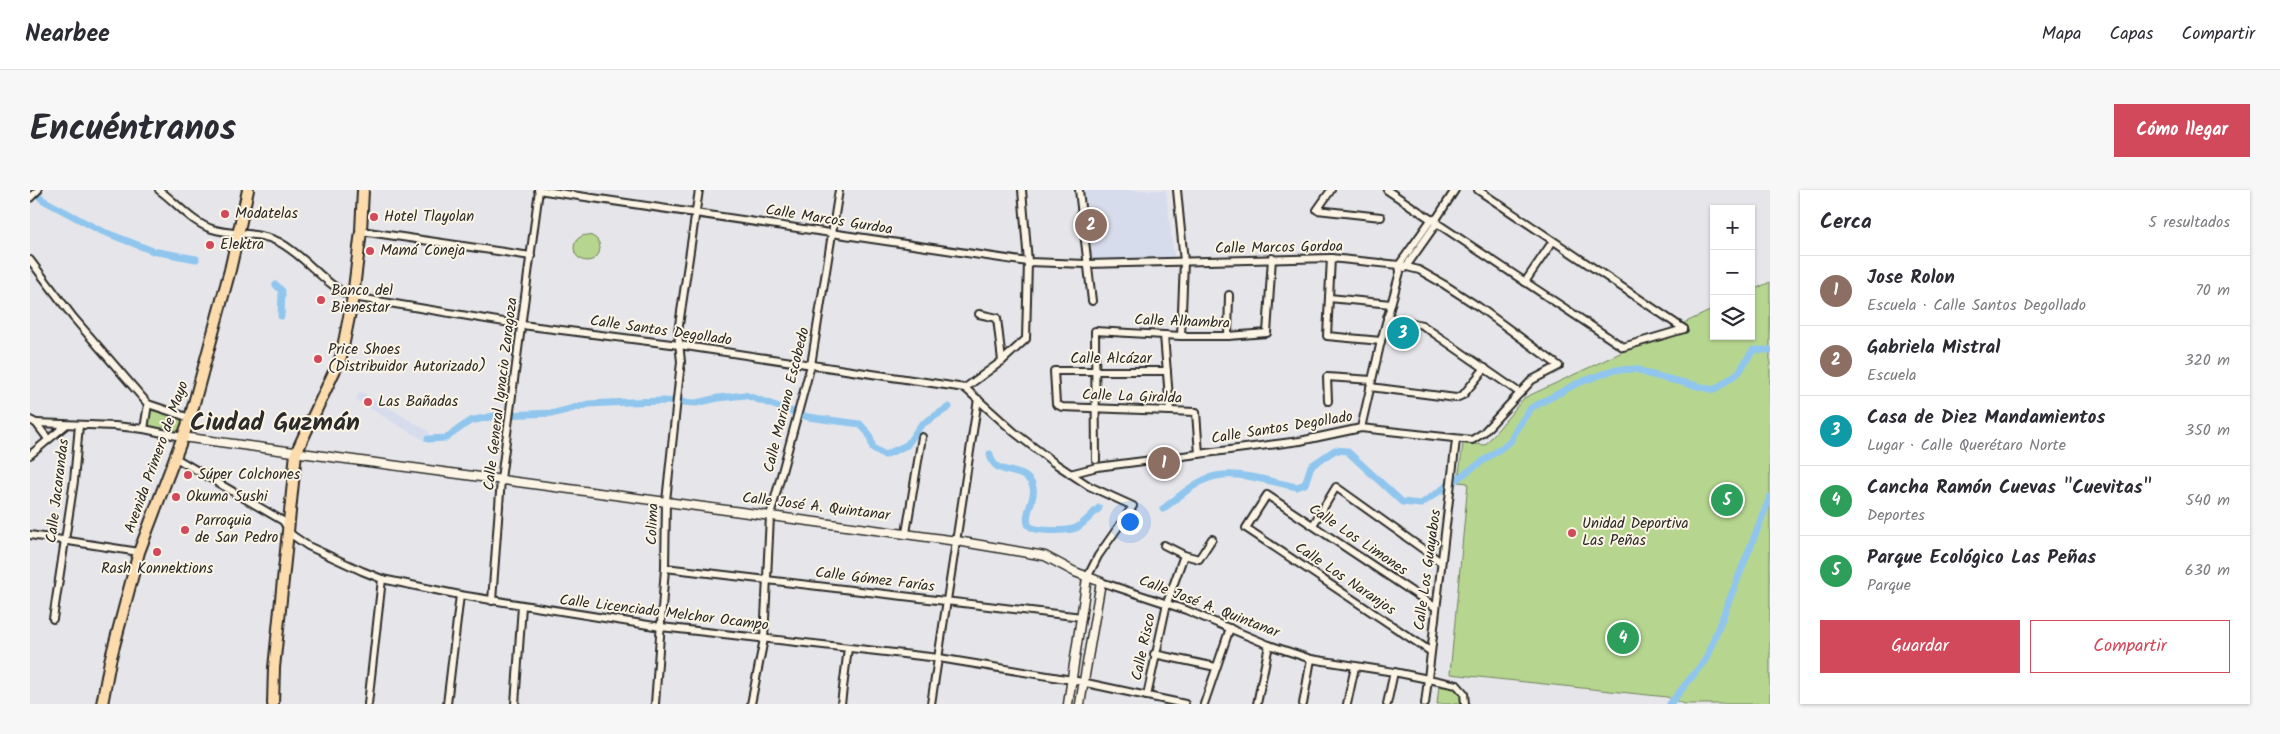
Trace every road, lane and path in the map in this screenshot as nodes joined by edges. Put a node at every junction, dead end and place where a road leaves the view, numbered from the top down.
1 (38, 190) edge
2 (159, 190) edge
3 (248, 190) edge
4 (364, 190) edge
5 (539, 190) edge
6 (699, 190) edge
7 (839, 190) edge
8 (1022, 190) edge
9 (1079, 190) edge
10 (1177, 190) edge
11 (1331, 190) edge
12 (1387, 190) edge
13 (1455, 190) edge
14 (1478, 190) edge
15 (30, 198) edge
16 (696, 212) junction
17 (1381, 217) dead end
18 (1435, 220) junction
19 (361, 231) junction
20 (239, 233) junction
21 (833, 234) junction
22 (1553, 241) junction
23 (531, 256) junction
24 (1272, 258) junction
25 (1331, 258) junction
26 (30, 260) edge
27 (1028, 262) junction
28 (1184, 262) junction
29 (1087, 264) junction
30 (1402, 268) junction
31 (1525, 282) junction
32 (1229, 295) dead end
33 (353, 297) junction
34 (1329, 298) junction
35 (1092, 301) dead end
36 (1390, 304) junction
37 (979, 314) dead end
38 (1387, 316) junction
39 (522, 325) junction
40 (1164, 335) junction
41 (1181, 336) junction
42 (1228, 336) junction
43 (1381, 341) junction
44 (679, 345) junction
45 (1002, 361) junction
46 (811, 365) junction
47 (1559, 366) joint
48 (1485, 368) junction
49 (1095, 371) junction
50 (1167, 371) junction
51 (1372, 380) junction
52 (965, 388) junction
53 (1370, 388) junction
54 (1520, 393) junction
55 (978, 400) junction
56 (1328, 401) dead end
57 (148, 404) junction
58 (1056, 404) joint
59 (1095, 408) junction
60 (1170, 411) junction
61 (190, 418) junction
62 (33, 422) edge
63 (66, 425) junction
64 (79, 425) junction
65 (1361, 428) junction
66 (144, 429) junction
67 (922, 437) dead end
68 (182, 438) junction
69 (48, 439) junction
70 (1456, 440) junction
71 (296, 453) junction
72 (1199, 454) junction
73 (30, 456) edge
74 (174, 457) junction
75 (1096, 460) dead end
76 (1070, 474) junction
77 (501, 479) junction
78 (666, 501) junction
79 (770, 516) junction
80 (1313, 525) junction
81 (287, 528) junction
82 (1246, 528) joint
83 (906, 533) junction
84 (30, 536) edge
85 (1212, 539) dead end
86 (65, 540) junction
87 (956, 541) junction
88 (1164, 545) dead end
89 (139, 552) junction
90 (1184, 555) junction
91 (1441, 562) junction
92 (665, 568) junction
93 (1087, 578) junction
94 (382, 579) junction
95 (767, 580) junction
96 (1101, 582) junction
97 (460, 595) junction
98 (492, 601) junction
99 (947, 601) junction
100 (1167, 603) junction
101 (522, 606) junction
102 (1435, 607) junction
103 (1082, 617) junction
104 (53, 619) dead end
105 (661, 627) junction
106 (1230, 628) junction
107 (764, 638) junction
108 (1269, 645) junction
109 (848, 648) junction
110 (1430, 651) junction
111 (1154, 654) junction
112 (939, 658) junction
113 (1311, 659) junction
114 (1216, 667) junction
115 (1355, 667) junction
116 (1394, 672) junction
117 (1428, 679) junction
118 (1072, 680) junction
119 (1085, 682) junction
120 (1147, 696) junction
121 (102, 704) edge
122 (273, 704) edge
123 (368, 704) edge
124 (447, 704) edge
125 (515, 704) edge
126 (655, 704) edge
127 (751, 704) edge
128 (841, 704) edge
129 (932, 704) edge
130 (1068, 704) edge
131 (1080, 704) edge
132 (1184, 704) edge
133 (1204, 704) edge
134 (1257, 704) edge
135 (1303, 704) edge
136 (1347, 704) edge
137 (1387, 704) edge
138 (1425, 704) edge
139 (1465, 704) edge

1 - 15 street
2 - 20 street, Calle Santos Degollado
3 - 20 main road, Avenida Primero de Mayo
4 - 19 main road
5 - 16 street, Calle Marcos Gurdoa
5 - 23 street, Calle General Ignacio Zaragoza
6 - 16 street, Colima
7 - 21 street, Calle Mariano Escobedo
8 - 27 street
9 - 29 street
10 - 28 street
11 - 17 street
12 - 18 street
13 - 18 street
14 - 22 street
16 - 21 street, Calle Marcos Gurdoa
16 - 44 street, Colima
18 - 30 street
18 - 31 street
19 - 23 street
19 - 33 main road
20 - 33 street, Calle Santos Degollado
20 - 61 main road, Avenida Primero de Mayo
21 - 27 street, Calle Marcos Gurdoa
21 - 46 street, Calle Mariano Escobedo
22 - 31 street
22 - 31 street
23 - 39 street, Calle General Ignacio Zaragoza
24 - 25 street, Calle Marcos Gordoa
24 - 28 street, Calle Marcos Gordoa
24 - 42 street, Calle Alhambra
25 - 30 street, Calle Marcos Gordoa
25 - 34 street
26 - 57 street
27 - 29 street, Calle Marcos Gordoa
27 - 45 street
28 - 29 street, Calle Marcos Gordoa
28 - 41 street
29 - 35 street
30 - 36 street
30 - 47 street, Calle Marcos Gordoa
32 - 42 street
33 - 39 street, Calle Santos Degollado
33 - 71 main road
34 - 36 street
34 - 43 street
36 - 38 street
37 - 45 street
38 - 43 street
38 - 48 street
39 - 44 street, Calle Santos Degollado
39 - 77 street, Calle General Ignacio Zaragoza
40 - 41 street, Calle Alhambra
40 - 49 street, Calle Alhambra
40 - 50 street
41 - 42 street, Calle Alhambra
43 - 51 street
44 - 46 street, Calle Santos Degollado
44 - 78 street, Colima
45 - 52 street
46 - 52 street, Calle Santos Degollado
46 - 79 street, Calle Mariano Escobedo
47 - 54 street, Calle Santos Degollado
48 - 53 street
48 - 54 street
49 - 50 street, Calle Alcázar
49 - 58 street, Calle Alcázar
49 - 59 street
50 - 60 street
51 - 53 street
51 - 56 street
52 - 55 street
53 - 65 street
54 - 70 street, Calle Santos Degollado
55 - 76 street
55 - 87 street
57 - 61 street
57 - 66 street
58 - 59 street, Calle La Giralda
59 - 60 street, Calle La Giralda
59 - 75 street
60 - 72 street, Calle La Giralda
61 - 68 main road, Avenida Primero de Mayo
62 - 63 street
62 - 69 street
63 - 64 street
63 - 69 street
64 - 66 street
64 - 86 street, Calle Jacarandas
65 - 70 street, Calle Santos Degollado
65 - 72 street, Calle Santos Degollado
66 - 68 street
67 - 83 street
68 - 71 street, Calle José A. Quintanar
68 - 74 main road, Avenida Primero de Mayo
69 - 73 street
70 - 91 street, Calle Los Guayabos
71 - 77 street, Calle José A. Quintanar
71 - 81 main road
72 - 76 street, Calle Santos Degollado
74 - 81 street, Calle Licenciado Melchor Ocampo
74 - 89 main road, Avenida Primero de Mayo
76 - 93 street
77 - 78 street, Calle José A. Quintanar
77 - 98 street, Calle General Ignacio Zaragoza
78 - 79 street, Calle José A. Quintanar
78 - 92 street, Colima
79 - 83 street, Calle José A. Quintanar
79 - 95 street, Calle Mariano Escobedo
80 - 82 street, Calle Los Limones
80 - 91 street
80 - 102 street, Calle Los Limones
81 - 94 street, Calle Licenciado Melchor Ocampo
81 - 122 main road
82 - 110 street, Calle Los Naranjos
83 - 87 street, Calle José A. Quintanar
84 - 86 street
85 - 90 street
86 - 89 street
86 - 104 street, Calle Jacarandas
87 - 93 street, Calle José A. Quintanar
87 - 99 street
88 - 90 street
89 - 121 main road, Avenida Primero de Mayo
90 - 100 street, Calle Risco
91 - 102 street, Calle Los Guayabos
92 - 95 street, Calle Gómez Farías
92 - 105 street, Colima
93 - 96 street, Calle José A. Quintanar
93 - 103 street
94 - 97 street, Calle Licenciado Melchor Ocampo
94 - 123 street
95 - 99 street, Calle Gómez Farías
95 - 107 street, Calle Mariano Escobedo
96 - 100 street, Calle José A. Quintanar
96 - 119 street
97 - 98 street, Calle Licenciado Melchor Ocampo
97 - 124 street
98 - 101 street, Calle Licenciado Melchor Ocampo
99 - 103 street, Calle Gómez Farías
99 - 112 street
100 - 106 street, Calle José A. Quintanar
100 - 111 street, Calle Risco
101 - 105 street, Calle Licenciado Melchor Ocampo
101 - 125 street
102 - 110 street, Calle Los Guayabos
103 - 118 street
105 - 107 street, Calle Licenciado Melchor Ocampo
105 - 126 street, Colima
106 - 108 street, Calle José A. Quintanar
106 - 114 street
107 - 109 street, Calle Licenciado Melchor Ocampo
107 - 127 street, Calle Mariano Escobedo
108 - 113 street, Calle José A. Quintanar
108 - 134 street
109 - 112 street, Calle Licenciado Melchor Ocampo
109 - 128 street
110 - 117 street, Calle Los Guayabos
111 - 114 street
111 - 120 street, Calle Risco
112 - 118 street, Calle Licenciado Melchor Ocampo
112 - 129 street
113 - 115 street, Calle José A. Quintanar
113 - 135 street
114 - 133 street
115 - 116 street, Calle José A. Quintanar
115 - 136 street
116 - 117 street, Calle José A. Quintanar
116 - 137 street
117 - 138 street, Calle Los Guayabos
117 - 139 street, Calle José A. Quintanar
118 - 119 street, Calle Licenciado Melchor Ocampo
118 - 130 street
119 - 120 street, Calle Licenciado Melchor Ocampo
119 - 131 street
120 - 132 street, Calle Licenciado Melchor Ocampo

